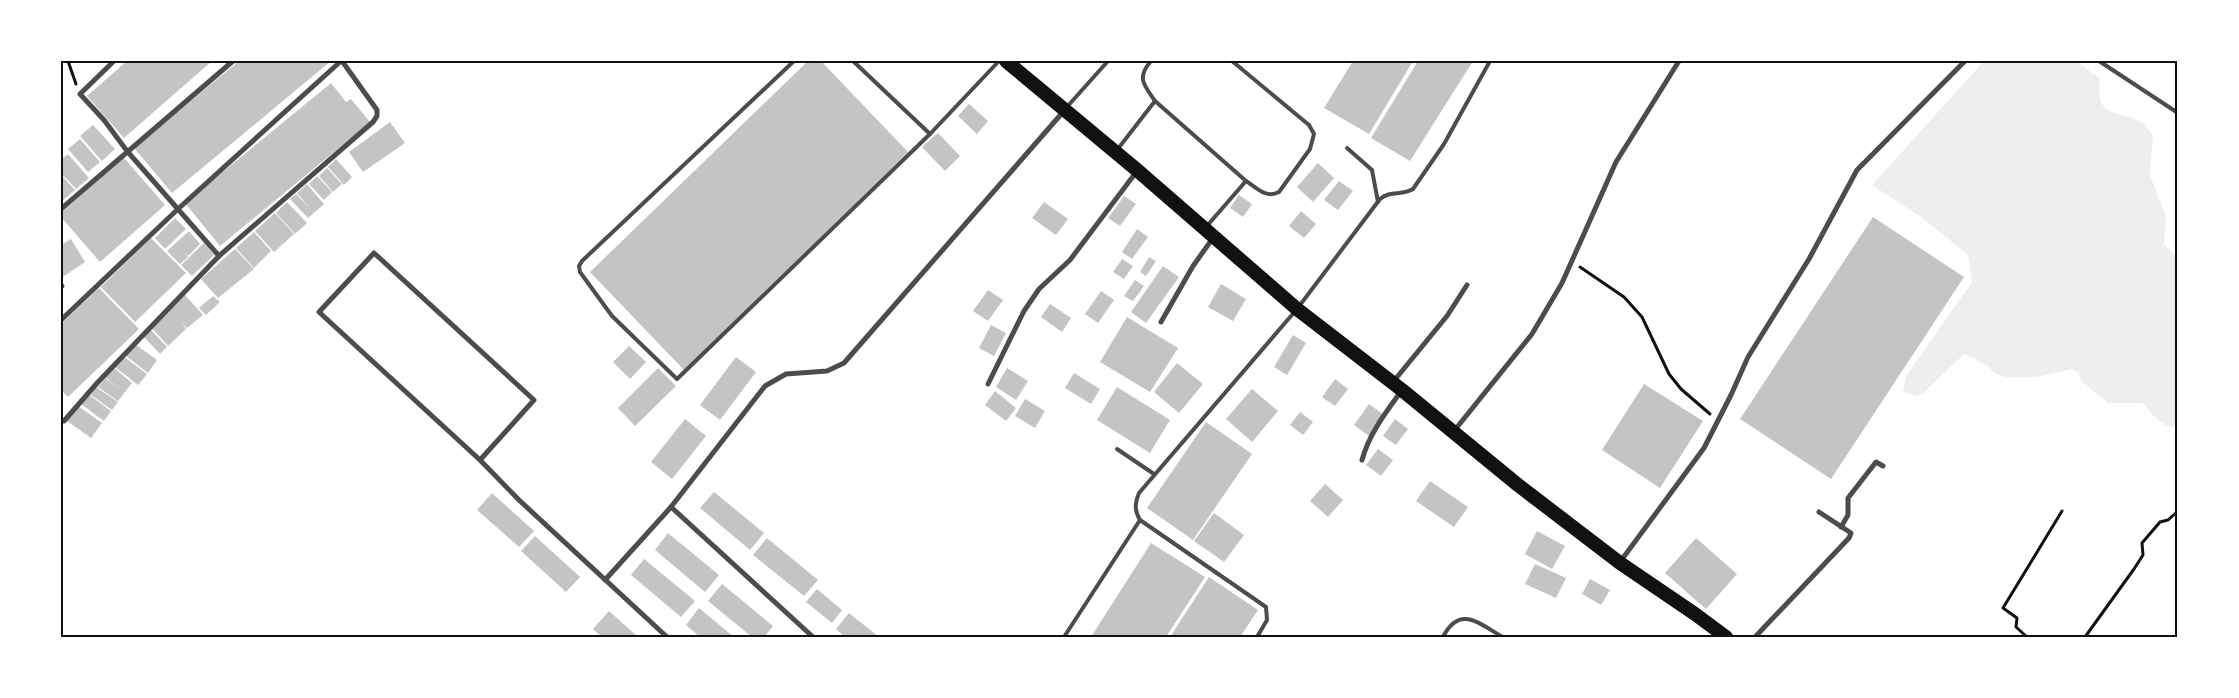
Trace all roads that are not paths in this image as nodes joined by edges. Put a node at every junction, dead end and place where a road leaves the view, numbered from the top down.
1 (114, 61) edge
2 (233, 61) edge
3 (342, 61) edge
4 (794, 61) edge
5 (853, 61) edge
6 (999, 61) edge
7 (1006, 61) edge
8 (1108, 61) edge
9 (1152, 61) edge
10 (1232, 61) edge
11 (1490, 61) edge
12 (1679, 61) edge
13 (1965, 61) edge
14 (2099, 61) edge
15 (1155, 101) junction
16 (1064, 111) junction
17 (2178, 113) edge
18 (930, 134) junction
19 (1347, 148) dead end
20 (127, 151) junction
21 (1116, 152) junction
22 (1137, 170) junction
23 (1246, 181) junction
24 (1378, 202) junction
25 (61, 209) edge
26 (178, 209) junction
27 (1209, 233) junction
28 (219, 256) junction
29 (1467, 285) dead end
30 (1297, 309) junction
31 (61, 320) edge
32 (1161, 322) dead end
33 (988, 384) dead end
34 (1397, 386) junction
35 (61, 421) edge
36 (1453, 432) junction
37 (1117, 449) dead end
38 (480, 460) junction
39 (1362, 460) dead end
40 (1883, 466) dead end
41 (1154, 474) junction
42 (671, 507) junction
43 (1819, 512) dead end
44 (1140, 520) junction
45 (1841, 527) junction
46 (1620, 563) junction
47 (605, 580) junction
48 (1721, 635) edge
49 (667, 637) edge
50 (813, 637) edge
51 (1064, 637) edge
52 (1256, 637) edge
53 (1443, 637) edge
54 (1503, 637) edge
55 (1755, 637) edge

1 - 20 street
2 - 20 street
3 - 26 street
3 - 28 street
4 - 18 lane
5 - 18 lane
6 - 18 lane
7 - 16 highway
8 - 16 lane
9 - 15 lane
10 - 23 lane
11 - 24 lane
12 - 36 street
13 - 46 street
14 - 17 lane
15 - 21 lane
15 - 23 lane
16 - 21 highway
16 - 42 street
19 - 24 lane
20 - 25 street
20 - 26 street
21 - 22 highway
22 - 27 highway
22 - 33 street
23 - 27 lane
24 - 30 lane
26 - 28 street
26 - 31 street
27 - 30 highway
27 - 32 street
28 - 35 street
29 - 34 street
30 - 34 highway
30 - 41 lane
34 - 36 highway
34 - 39 street
36 - 46 highway
37 - 41 lane
38 - 38 street
38 - 47 street
40 - 45 street
41 - 44 lane
42 - 47 street
42 - 50 street
43 - 45 street
44 - 51 lane
44 - 52 lane
45 - 55 street
46 - 48 highway
47 - 49 street
53 - 54 lane

